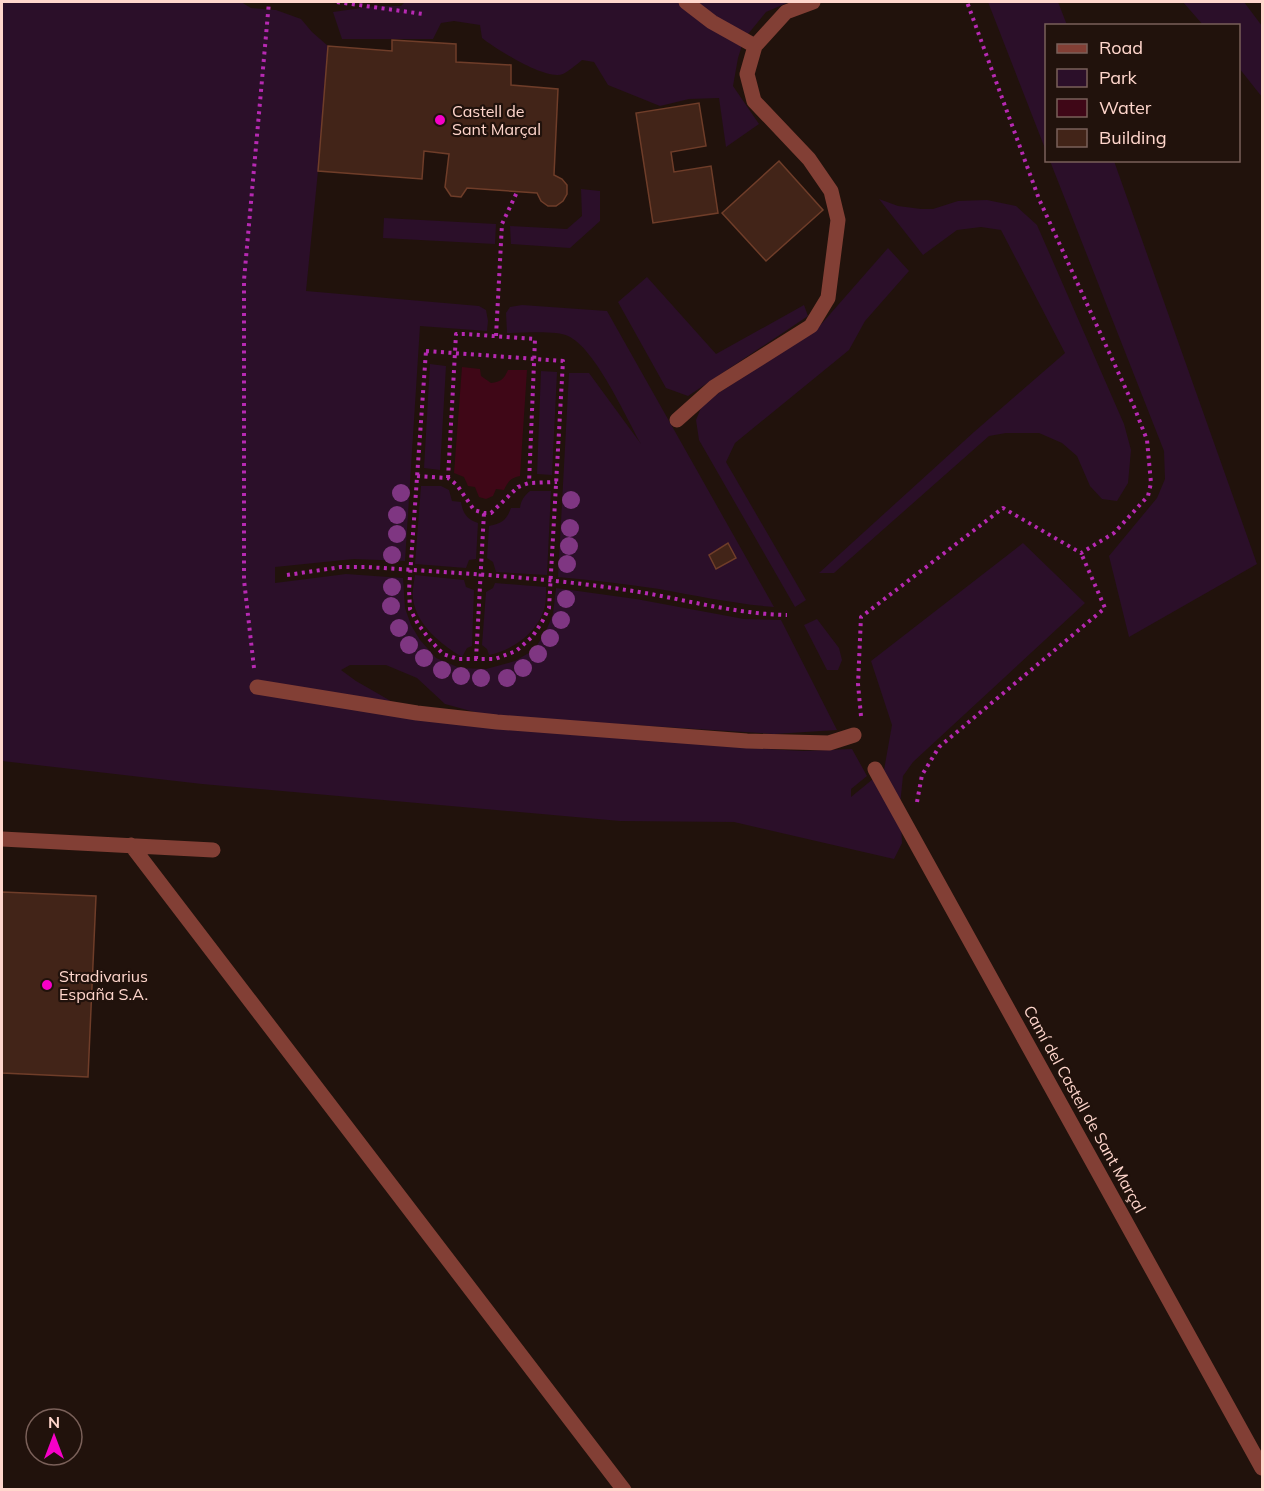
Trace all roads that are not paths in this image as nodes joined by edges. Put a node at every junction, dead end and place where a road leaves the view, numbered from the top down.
1 (686, 2) edge
2 (813, 2) edge
3 (754, 46) junction
4 (677, 420) dead end
5 (257, 687) road end
6 (854, 735) dead end
7 (875, 769) dead end
8 (2, 839) edge
9 (131, 845) junction
10 (213, 850) dead end
11 (1263, 1468) edge
12 (624, 1490) edge

1 - 3 street
2 - 3 street
3 - 4 street
5 - 6 street
7 - 11 street, Camí del Castell de Sant Marçal
8 - 9 street
9 - 10 street
9 - 12 street

